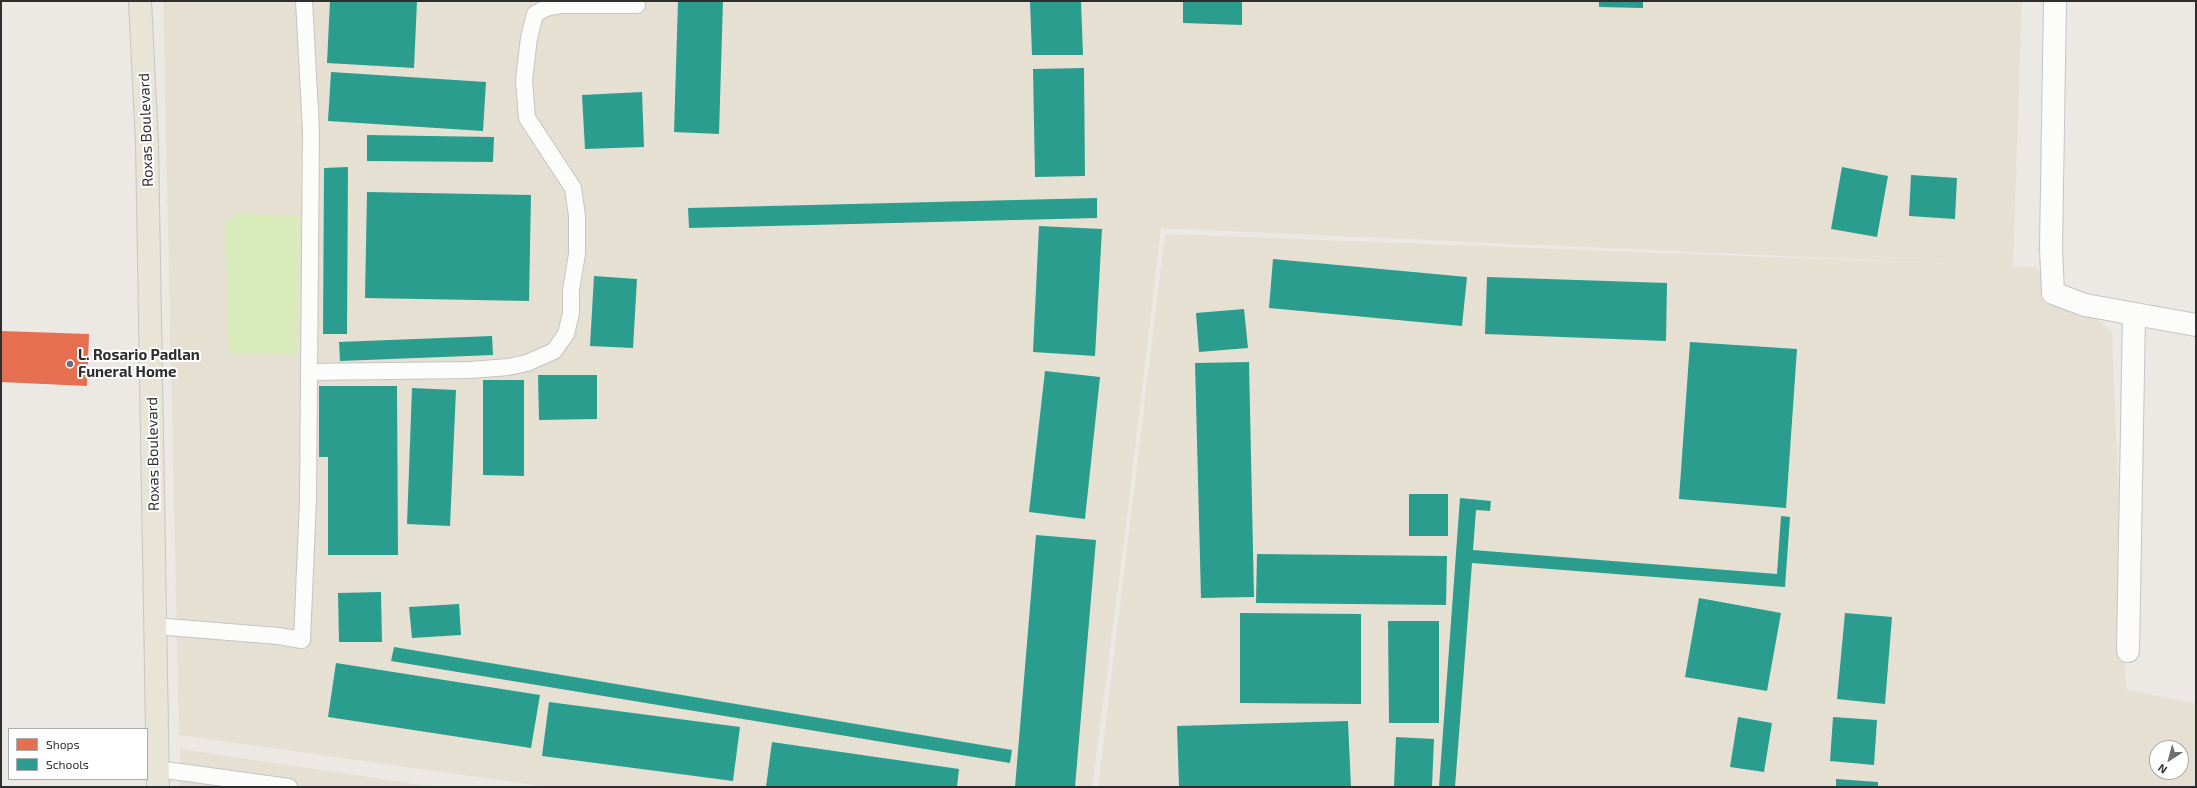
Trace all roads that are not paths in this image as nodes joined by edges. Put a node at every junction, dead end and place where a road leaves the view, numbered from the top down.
1 (140, 1) edge
2 (304, 1) edge
3 (2055, 1) edge
4 (637, 5) dead end
5 (2134, 315) junction
6 (2196, 325) edge
7 (309, 372) junction
8 (155, 626) junction
9 (2128, 651) dead end
10 (158, 778) edge
11 (289, 787) edge

1 - 8 main road, Roxas Boulevard
2 - 7 lane
3 - 5 street
4 - 7 lane
5 - 6 street
5 - 9 street
7 - 8 lane
8 - 10 main road, Roxas Boulevard
10 - 11 lane

